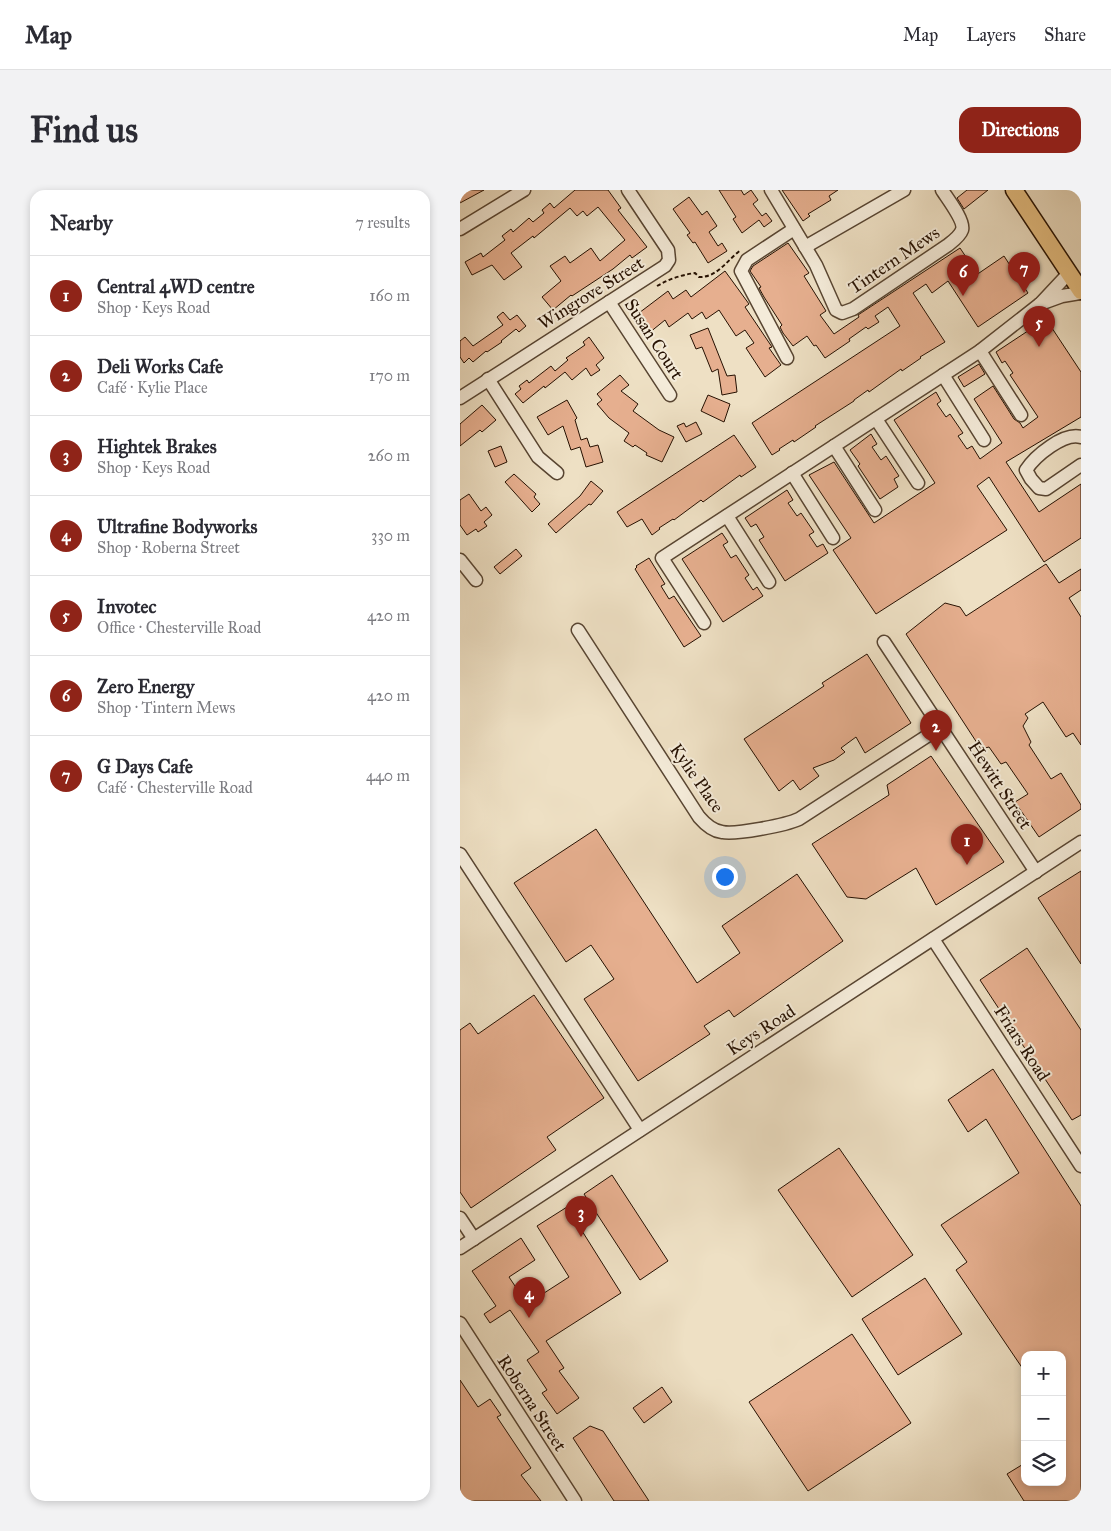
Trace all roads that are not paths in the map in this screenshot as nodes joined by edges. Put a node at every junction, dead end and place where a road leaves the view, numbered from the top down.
1 (524, 190) edge
2 (628, 190) edge
3 (771, 190) edge
4 (904, 190) edge
5 (942, 190) edge
6 (1014, 190) edge
7 (460, 229) edge
8 (794, 229) junction
9 (805, 247) junction
10 (1069, 272) junction
11 (1081, 292) edge
12 (609, 302) junction
13 (1040, 304) junction
14 (980, 351) junction
15 (787, 358) dead end
16 (942, 375) junction
17 (488, 380) junction
18 (670, 395) dead end
19 (460, 398) edge
20 (1021, 415) dead end
21 (876, 419) junction
22 (1081, 437) edge
23 (984, 440) dead end
24 (834, 446) junction
25 (1081, 465) edge
26 (792, 473) junction
27 (557, 474) dead end
28 (918, 483) dead end
29 (875, 510) dead end
30 (727, 516) junction
31 (833, 538) dead end
32 (460, 560) edge
33 (476, 580) dead end
34 (769, 582) dead end
35 (704, 623) dead end
36 (578, 630) dead end
37 (884, 642) dead end
38 (941, 727) junction
39 (1081, 842) edge
40 (460, 854) edge
41 (1036, 872) junction
42 (933, 939) junction
43 (640, 1130) junction
44 (1081, 1166) edge
45 (460, 1218) edge
46 (474, 1239) junction
47 (460, 1248) edge
48 (460, 1323) edge
49 (575, 1501) edge

1 - 7 street
2 - 12 street, Wingrove Street
3 - 8 street, Tintern Mews
4 - 9 street
5 - 9 street, Tintern Mews
6 - 10 main road
8 - 9 street, Tintern Mews
8 - 15 street
10 - 11 main road
10 - 13 street
11 - 13 street
12 - 17 street, Wingrove Street
12 - 18 street, Susan Court
13 - 14 street
14 - 16 street
14 - 20 street
16 - 21 street
16 - 23 street
17 - 19 street, Wingrove Street
17 - 27 street
21 - 24 street
21 - 28 street
22 - 25 street
24 - 26 street
24 - 29 street
26 - 30 street
26 - 31 street
30 - 34 street
30 - 35 street
32 - 33 street
36 - 38 street, Kylie Place
37 - 38 street, Hewitt Street
38 - 41 street, Hewitt Street
39 - 41 street, Keys Road
40 - 43 street
41 - 42 street, Keys Road
42 - 43 street, Keys Road
42 - 44 street, Friars Road
43 - 46 street, Keys Road
45 - 46 street
46 - 47 street, Keys Road
48 - 49 street, Roberna Street

